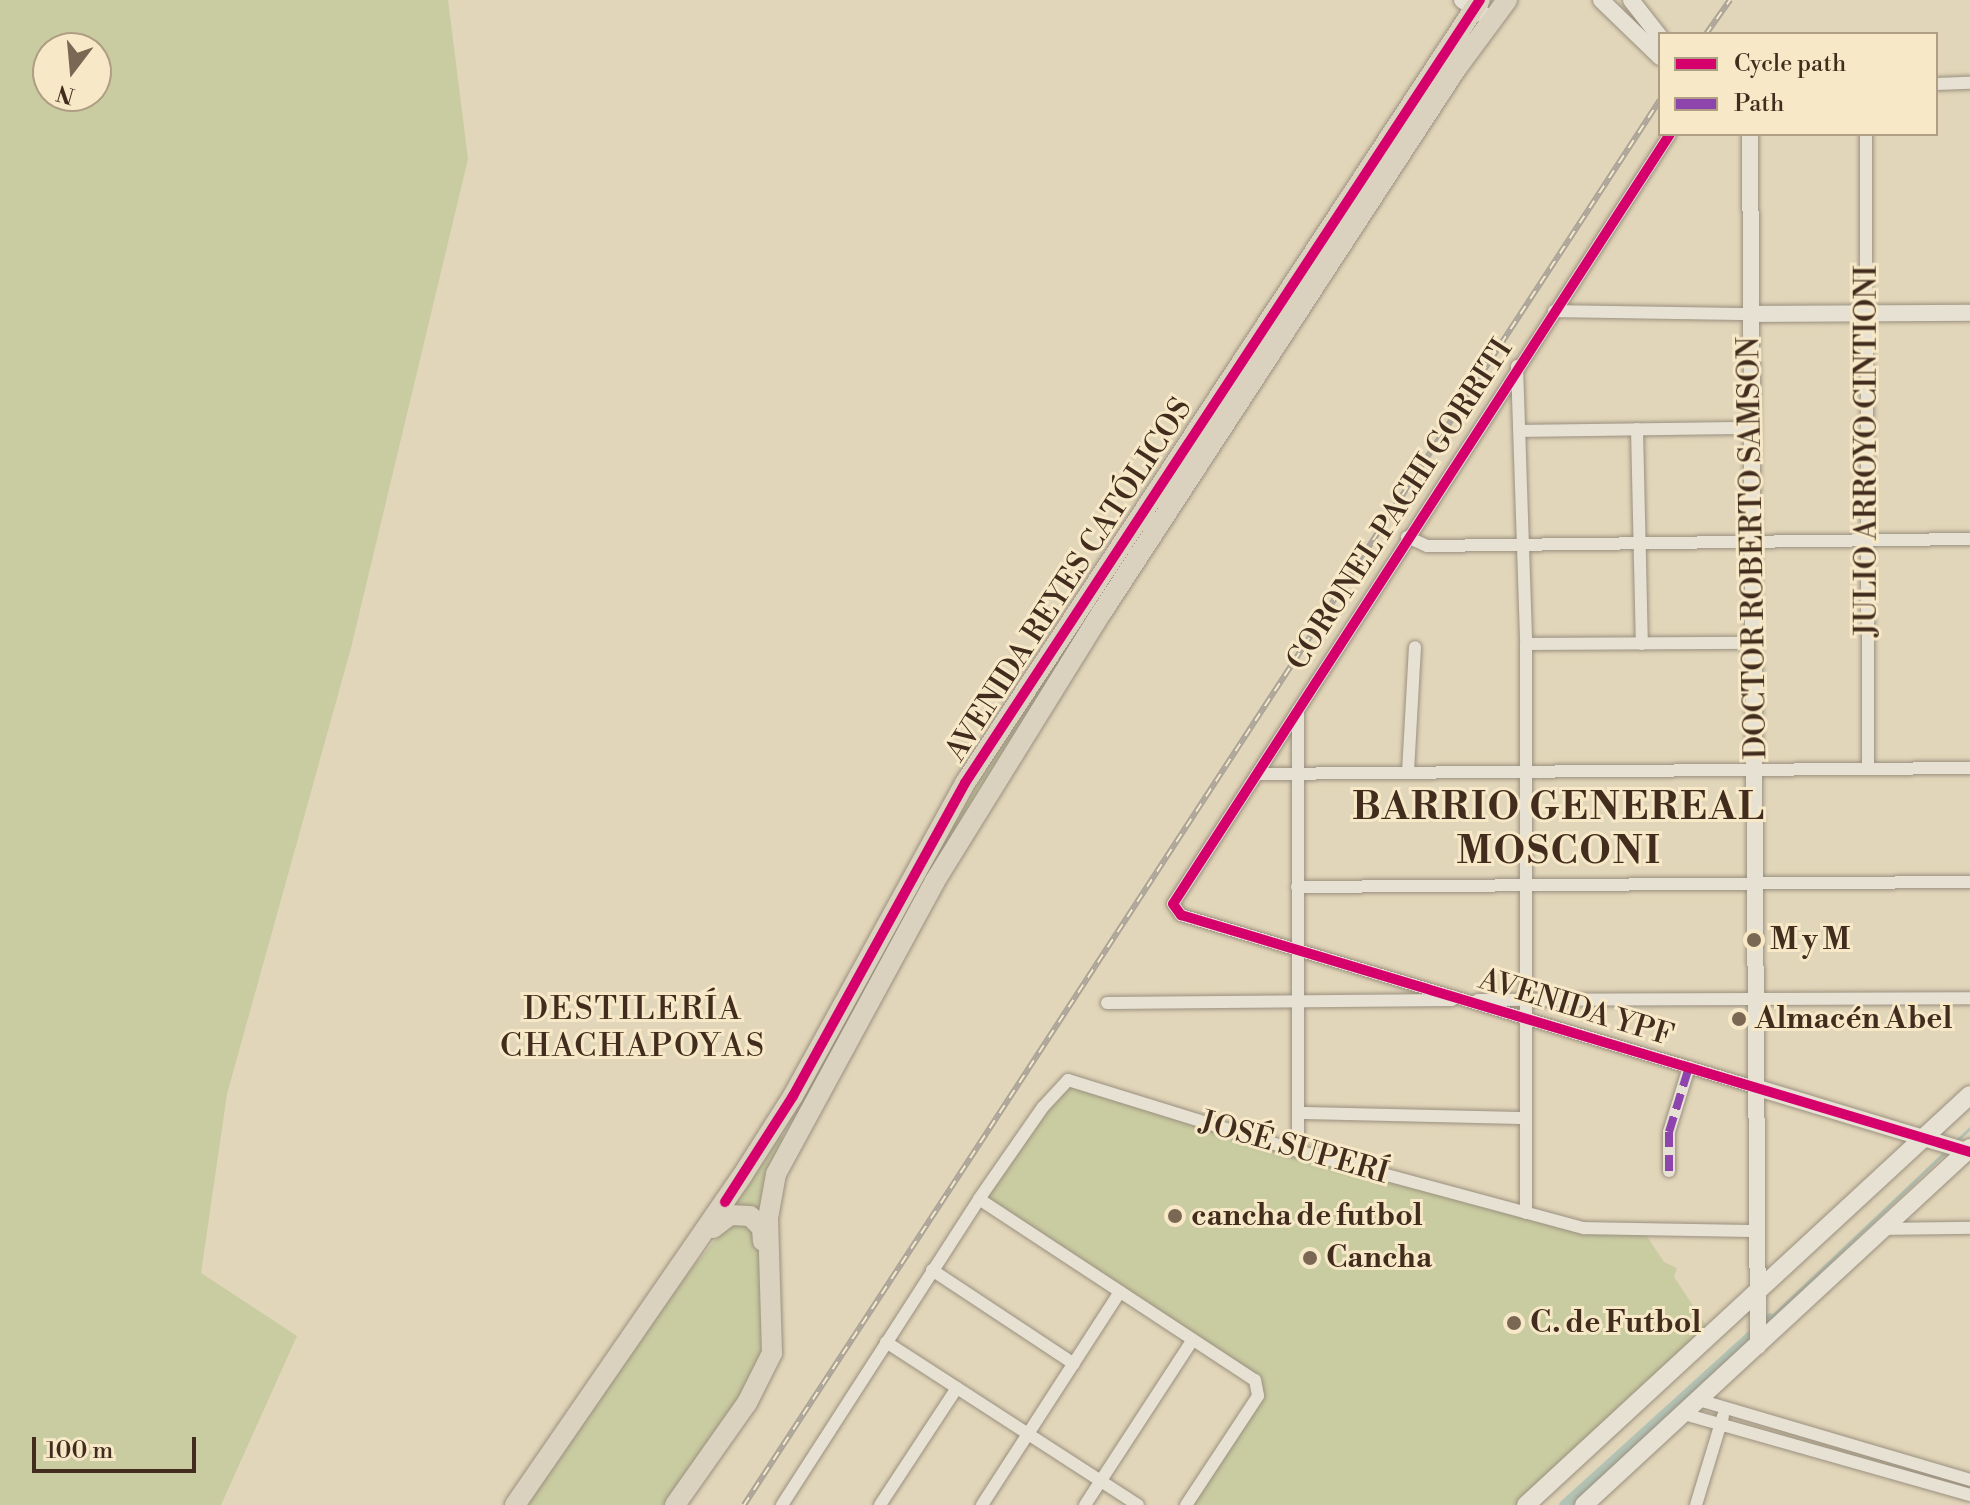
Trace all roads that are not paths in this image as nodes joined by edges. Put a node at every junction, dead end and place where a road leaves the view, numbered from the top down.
1 (1507, 0) edge
2 (1601, 0) edge
3 (1631, 0) edge
4 (1472, 3) edge
5 (1492, 21) junction
6 (1658, 34) edge
7 (1658, 55) edge
8 (1970, 83) edge
9 (1938, 84) edge
10 (1669, 136) edge
11 (1750, 136) edge
12 (1866, 136) edge
13 (1554, 311) junction
14 (1866, 312) junction
15 (1970, 313) edge
16 (1751, 314) junction
17 (1517, 366) junction
18 (1751, 428) junction
19 (1637, 429) junction
20 (1522, 431) junction
21 (1407, 537) junction
22 (1970, 539) edge
23 (1753, 540) junction
24 (1868, 541) junction
25 (1638, 542) junction
26 (1523, 544) junction
27 (1753, 643) junction
28 (1526, 644) junction
29 (1642, 644) junction
30 (1415, 647) dead end
31 (1298, 708) junction
32 (1970, 768) edge
33 (1868, 769) junction
34 (1755, 770) junction
35 (1296, 772) junction
36 (1408, 772) junction
37 (1526, 772) junction
38 (1257, 774) junction
39 (1970, 882) edge
40 (1755, 883) junction
41 (1526, 885) junction
42 (1297, 887) junction
43 (1173, 904) joint
44 (1298, 949) junction
45 (1970, 998) edge
46 (1526, 999) junction
47 (1755, 999) junction
48 (1467, 1000) junction
49 (1297, 1001) junction
50 (1107, 1003) dead end
51 (1525, 1018) junction
52 (1689, 1067) junction
53 (1758, 1088) junction
54 (1970, 1095) edge
55 (1300, 1113) junction
56 (1525, 1118) junction
57 (1932, 1140) junction
58 (1966, 1150) edge
59 (1298, 1151) junction
60 (1669, 1171) dead end
61 (979, 1199) junction
62 (1526, 1213) junction
63 (1970, 1228) edge
64 (1882, 1229) junction
65 (1759, 1231) junction
66 (685, 1263) junction
67 (932, 1270) junction
68 (1120, 1292) junction
69 (1759, 1292) junction
70 (770, 1304) junction
71 (1192, 1341) junction
72 (886, 1342) junction
73 (1758, 1346) junction
74 (1074, 1364) junction
75 (957, 1388) junction
76 (1699, 1400) junction
77 (1726, 1408) junction
78 (1684, 1414) junction
79 (1721, 1422) junction
80 (1028, 1434) junction
81 (1899, 1459) junction
82 (1894, 1473) junction
83 (1970, 1480) edge
84 (1101, 1481) junction
85 (1970, 1495) edge
86 (515, 1505) edge
87 (675, 1505) edge
88 (782, 1505) edge
89 (880, 1505) edge
90 (982, 1505) edge
91 (1085, 1505) edge
92 (1138, 1505) edge
93 (1186, 1505) edge
94 (1526, 1505) edge
95 (1584, 1505) edge
96 (1696, 1505) edge

1 - 5 main road, AVENIDA REYES CATÓLICOS
2 - 7 street
3 - 6 street
4 - 5 street
4 - 66 main road, AVENIDA REYES CATÓLICOS
5 - 70 main road, AVENIDA REYES CATÓLICOS
8 - 9 street
10 - 13 street, CORONEL PACHI GORRITI
11 - 16 street, DOCTOR ROBERTO SAMSON
12 - 14 street, JULIO ARROYO CINTIONI
13 - 16 street
13 - 17 street, CORONEL PACHI GORRITI
14 - 15 street
14 - 16 street
14 - 24 street, JULIO ARROYO CINTIONI
16 - 18 street, DOCTOR ROBERTO SAMSON
17 - 20 street
17 - 21 street, CORONEL PACHI GORRITI
18 - 19 street
18 - 23 street, DOCTOR ROBERTO SAMSON
19 - 20 street
19 - 25 street
20 - 26 street
21 - 26 street
21 - 31 street, CORONEL PACHI GORRITI
22 - 24 street
23 - 24 street
23 - 25 street
23 - 27 street, DOCTOR ROBERTO SAMSON
24 - 33 street, JULIO ARROYO CINTIONI
25 - 26 street
25 - 29 street
26 - 28 street
27 - 29 street
27 - 34 street, DOCTOR ROBERTO SAMSON
28 - 29 street
28 - 37 street
30 - 36 street
31 - 35 street
31 - 38 street, CORONEL PACHI GORRITI
32 - 33 street
33 - 34 street
34 - 37 street
34 - 40 street, DOCTOR ROBERTO SAMSON
35 - 36 street
35 - 38 street
35 - 42 street
36 - 37 street
37 - 41 street
38 - 43 street, CORONEL PACHI GORRITI
39 - 40 street
40 - 41 street
40 - 47 street, DOCTOR ROBERTO SAMSON
41 - 42 street
41 - 46 street
42 - 44 street
43 - 44 street, AVENIDA YPF
44 - 48 street, AVENIDA YPF
44 - 49 street
45 - 47 street
46 - 47 street
46 - 48 street
46 - 51 street
47 - 53 street, DOCTOR ROBERTO SAMSON
48 - 49 street
48 - 51 street, AVENIDA YPF
49 - 50 street
49 - 55 street
51 - 52 street, AVENIDA YPF
51 - 56 street
52 - 53 street, AVENIDA YPF
52 - 60 street
53 - 57 street, AVENIDA YPF
53 - 65 street, DOCTOR ROBERTO SAMSON
54 - 57 main road
55 - 56 street
55 - 59 street
56 - 62 street
57 - 58 street, AVENIDA YPF
57 - 69 main road
58 - 64 main road
59 - 61 street, JOSÉ SUPERÍ
59 - 62 street, JOSÉ SUPERÍ
61 - 67 street
61 - 68 street
62 - 65 street, JOSÉ SUPERÍ
63 - 64 street
64 - 73 main road
65 - 69 street, DOCTOR ROBERTO SAMSON
66 - 70 main road
66 - 86 main road, AVENIDA REYES CATÓLICOS
67 - 72 street
67 - 74 street
68 - 71 street
68 - 74 street
69 - 73 street, DOCTOR ROBERTO SAMSON
69 - 94 main road
70 - 87 main road, AVENIDA REYES CATÓLICOS
71 - 84 street
71 - 93 street
72 - 75 street
72 - 88 street
73 - 76 main road
74 - 80 street
75 - 80 street
75 - 89 street
76 - 77 street
76 - 78 main road
77 - 79 street
77 - 81 street
78 - 79 street
78 - 95 main road
79 - 82 street
79 - 96 street
80 - 84 street
80 - 90 street
81 - 82 street
81 - 83 street
82 - 85 street
84 - 91 street
84 - 92 street

